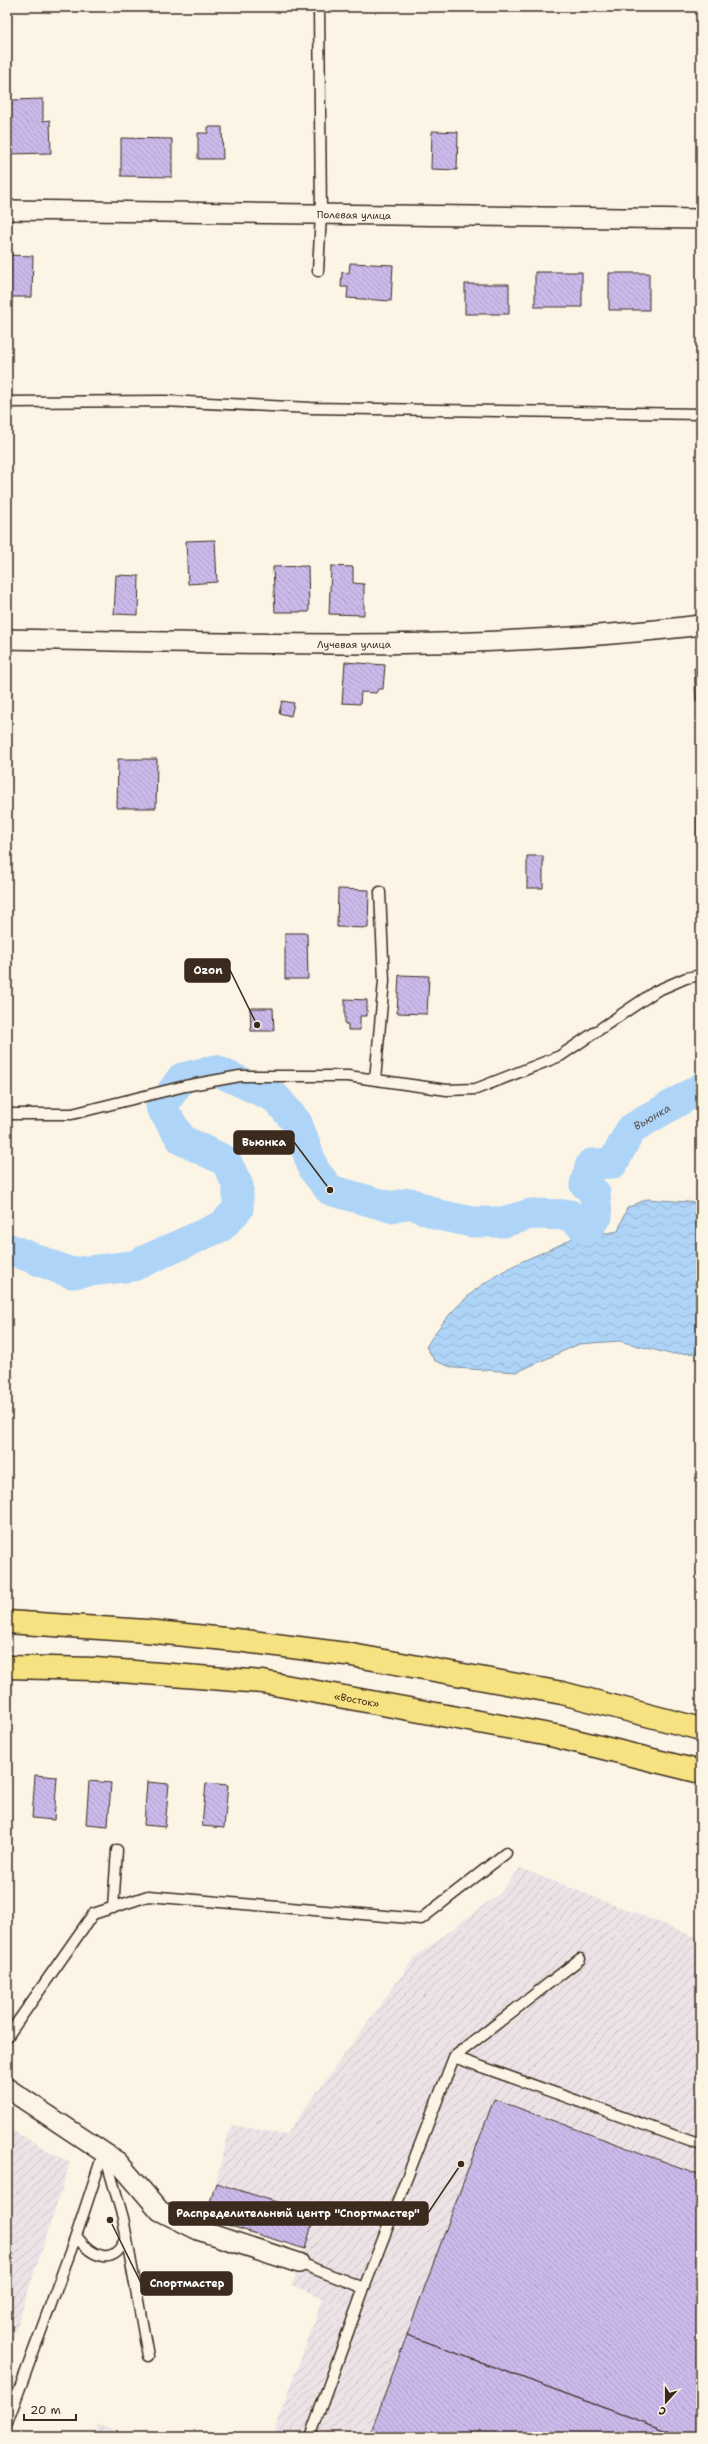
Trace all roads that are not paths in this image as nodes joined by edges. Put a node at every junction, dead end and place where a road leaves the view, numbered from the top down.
1 (319, 7) edge
2 (7, 210) edge
3 (321, 214) junction
4 (701, 219) edge
5 (318, 271) dead end
6 (7, 402) edge
7 (701, 414) edge
8 (701, 625) edge
9 (7, 639) edge
10 (380, 892) dead end
11 (701, 975) edge
12 (375, 1080) junction
13 (7, 1114) edge
14 (7, 1622) edge
15 (7, 1667) edge
16 (701, 1729) edge
17 (701, 1772) edge
18 (118, 1850) dead end
19 (506, 1854) dead end
20 (113, 1908) junction
21 (580, 1959) dead end
22 (7, 2036) edge
23 (454, 2057) junction
24 (7, 2088) edge
25 (701, 2145) edge
26 (104, 2151) junction
27 (76, 2236) junction
28 (126, 2237) junction
29 (300, 2263) joint
30 (364, 2288) junction
31 (148, 2356) dead end
32 (7, 2423) edge
33 (310, 2437) edge

1 - 3 lane
2 - 3 street, Полевая улица
3 - 4 street, Полевая улица
3 - 5 lane
6 - 7 lane
8 - 9 street, Лучевая улица
10 - 12 lane
11 - 12 lane
12 - 13 lane
14 - 16 highway
15 - 17 highway, «Восток»
18 - 20 lane
19 - 20 lane
20 - 22 lane
21 - 23 lane
23 - 25 lane
23 - 30 lane
24 - 26 street
26 - 27 lane
26 - 28 lane
26 - 29 street
27 - 28 lane
27 - 32 lane
28 - 31 lane
29 - 30 lane
30 - 33 lane

